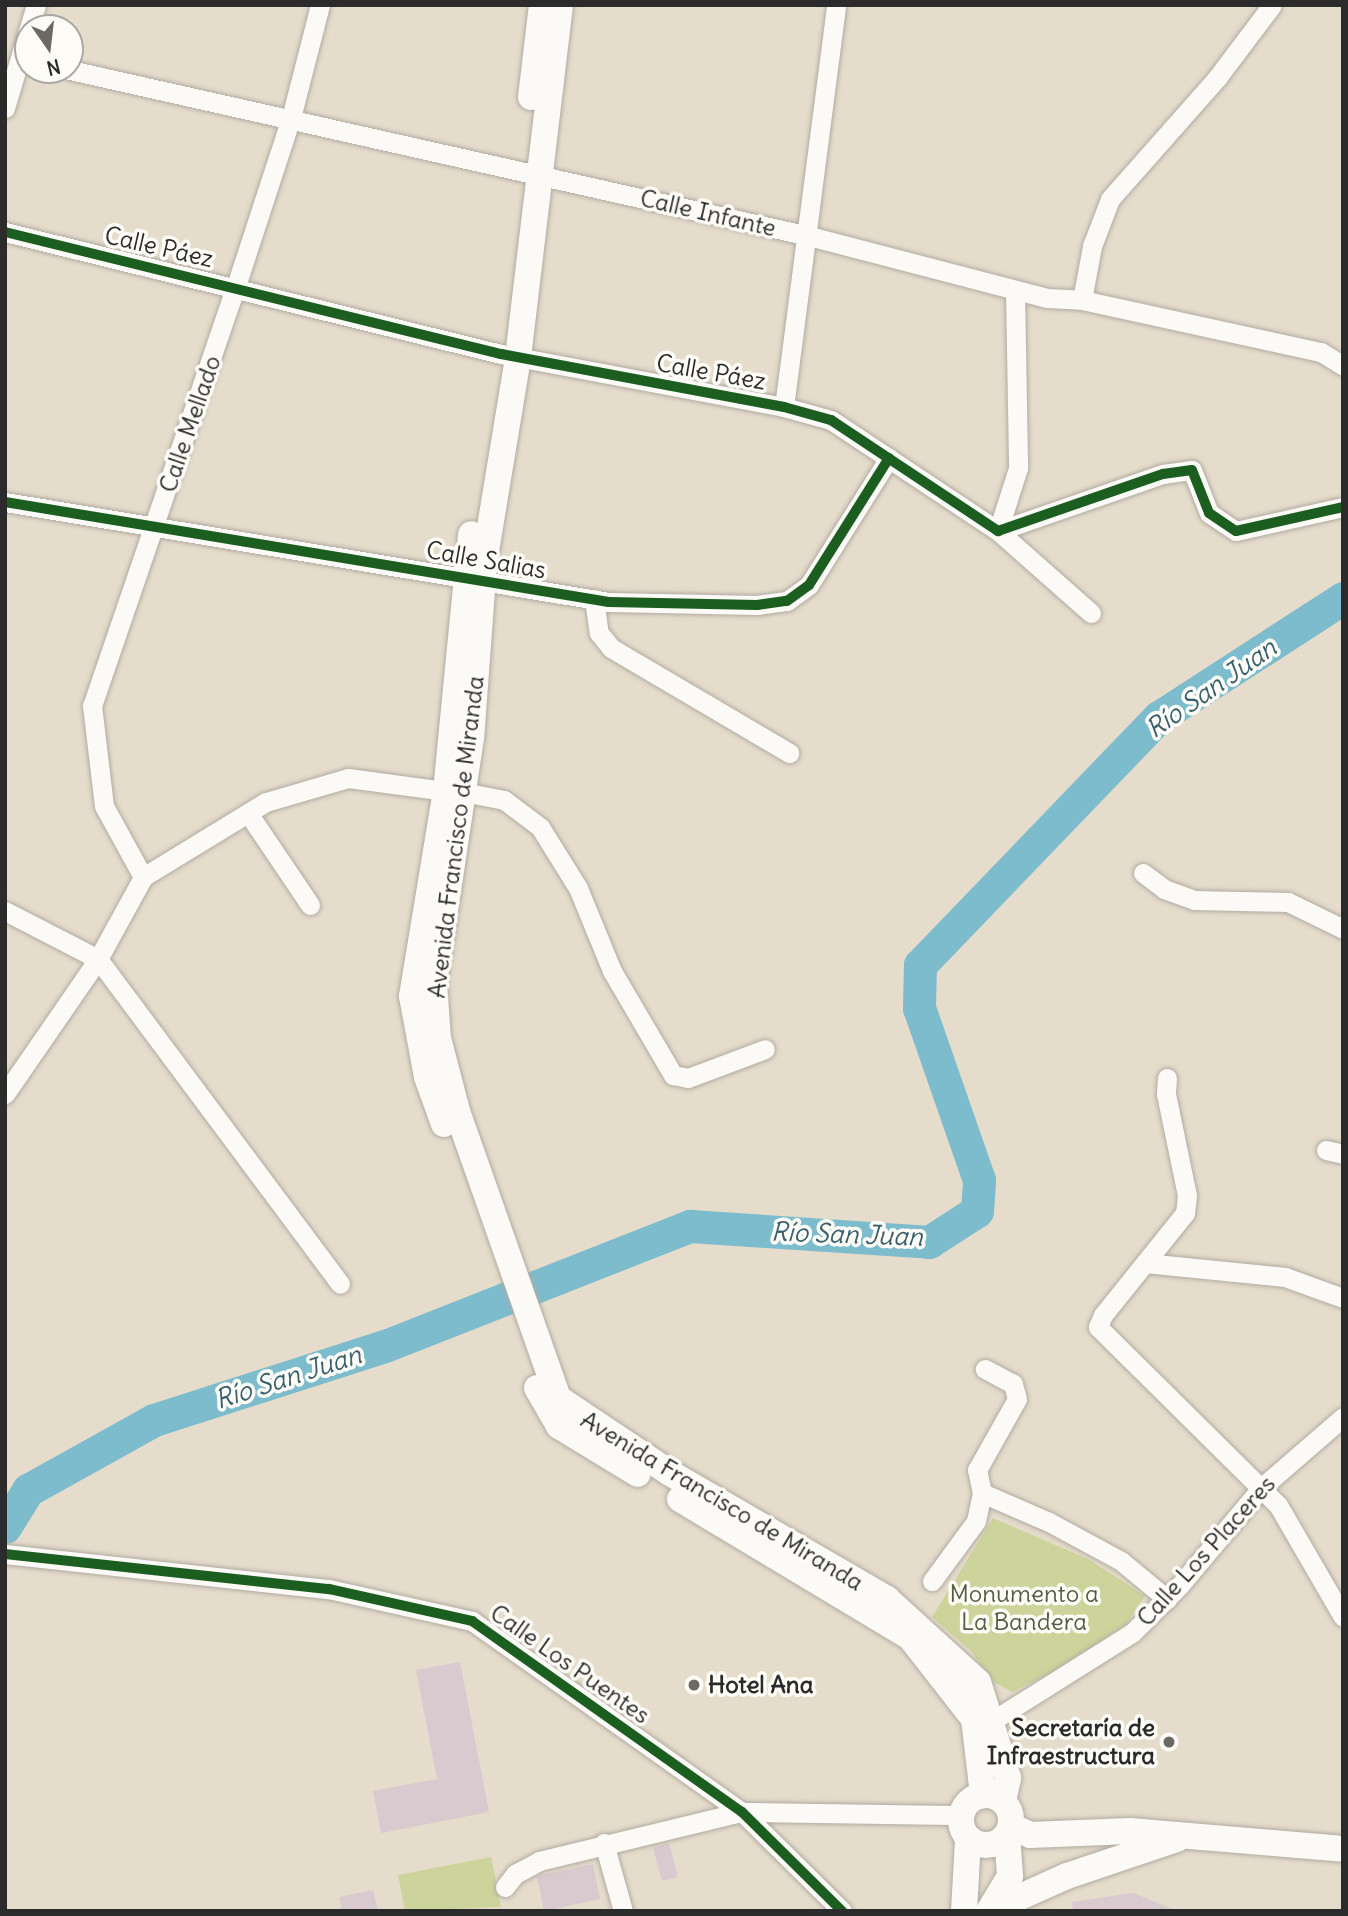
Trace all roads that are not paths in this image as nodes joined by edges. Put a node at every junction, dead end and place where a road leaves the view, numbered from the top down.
1 (320, 5) edge
2 (542, 5) edge
3 (561, 5) edge
4 (836, 5) edge
5 (1272, 5) edge
6 (84, 73) edge
7 (14, 74) edge
8 (5, 108) edge
9 (291, 118) junction
10 (531, 173) junction
11 (5, 232) edge
12 (809, 236) junction
13 (236, 286) junction
14 (1015, 290) junction
15 (1082, 300) junction
16 (510, 356) junction
17 (1343, 366) edge
18 (784, 407) junction
19 (889, 458) junction
20 (5, 502) edge
21 (1343, 507) edge
22 (156, 525) junction
23 (998, 531) junction
24 (473, 579) junction
25 (594, 599) junction
26 (1091, 613) dead end
27 (789, 753) dead end
28 (454, 791) junction
29 (248, 813) junction
30 (1143, 873) dead end
31 (143, 877) junction
32 (310, 905) dead end
33 (5, 911) edge
34 (1343, 929) edge
35 (98, 959) junction
36 (765, 1049) dead end
37 (1167, 1078) dead end
38 (5, 1094) edge
39 (1145, 1263) junction
40 (340, 1284) dead end
41 (1343, 1298) edge
42 (985, 1369) dead end
43 (542, 1382) junction
44 (1343, 1417) edge
45 (1261, 1488) junction
46 (982, 1493) junction
47 (5, 1554) edge
48 (932, 1581) dead end
49 (1167, 1599) junction
50 (1343, 1617) edge
51 (992, 1721) junction
52 (742, 1812) junction
53 (1001, 1814) junction
54 (964, 1827) junction
55 (1187, 1836) junction
56 (604, 1843) junction
57 (1343, 1849) edge
58 (505, 1887) dead end
59 (623, 1911) edge
60 (842, 1911) edge
61 (964, 1911) edge
62 (989, 1911) edge

1 - 9 street, Calle Mellado
2 - 10 main road, Avenida Francisco de Miranda
3 - 10 main road, Avenida Francisco de Miranda
4 - 12 street
5 - 15 street
6 - 9 street, Calle Infante
7 - 8 street
9 - 10 street, Calle Infante
9 - 13 street, Calle Mellado
10 - 12 street, Calle Infante
10 - 16 main road, Avenida Francisco de Miranda
11 - 13 street, Calle Páez
12 - 14 street, Calle Infante
12 - 18 street
13 - 16 street, Calle Páez
13 - 22 street, Calle Mellado
14 - 15 street, Calle Infante
14 - 23 street
15 - 17 street, Calle Infante
16 - 18 street, Calle Páez
16 - 24 main road, Avenida Francisco de Miranda
18 - 19 street, Calle Páez
19 - 23 street, Calle Páez
19 - 25 street, Calle Salias
20 - 22 street, Calle Salias
21 - 23 street
22 - 24 street, Calle Salias
22 - 31 street, Calle Mellado
23 - 26 street, Calle Páez
24 - 25 street, Calle Salias
24 - 28 main road, Avenida Francisco de Miranda
25 - 27 street
28 - 29 street
28 - 36 street
28 - 43 main road, Avenida Francisco de Miranda
29 - 31 street
29 - 32 street
30 - 34 street
31 - 35 street
33 - 35 street
35 - 38 street
35 - 40 street
37 - 39 street
39 - 41 street
39 - 45 street
42 - 46 street
43 - 51 main road, Avenida Francisco de Miranda
43 - 53 main road, Avenida Francisco de Miranda
44 - 45 street, Calle Los Placeres
45 - 49 street, Calle Los Placeres
45 - 50 street
46 - 48 street
46 - 49 street
47 - 52 street, Calle Los Puentes
49 - 51 street, Calle Los Placeres
51 - 53 main road, Avenida Francisco de Miranda
52 - 54 street
52 - 56 street
52 - 60 street, Calle Los Puentes
53 - 54 main road
53 - 54 main road
53 - 55 main road
53 - 62 main road, Avenida Francisco de Miranda
54 - 61 main road
55 - 57 main road
55 - 62 main road
56 - 58 street
56 - 59 street

